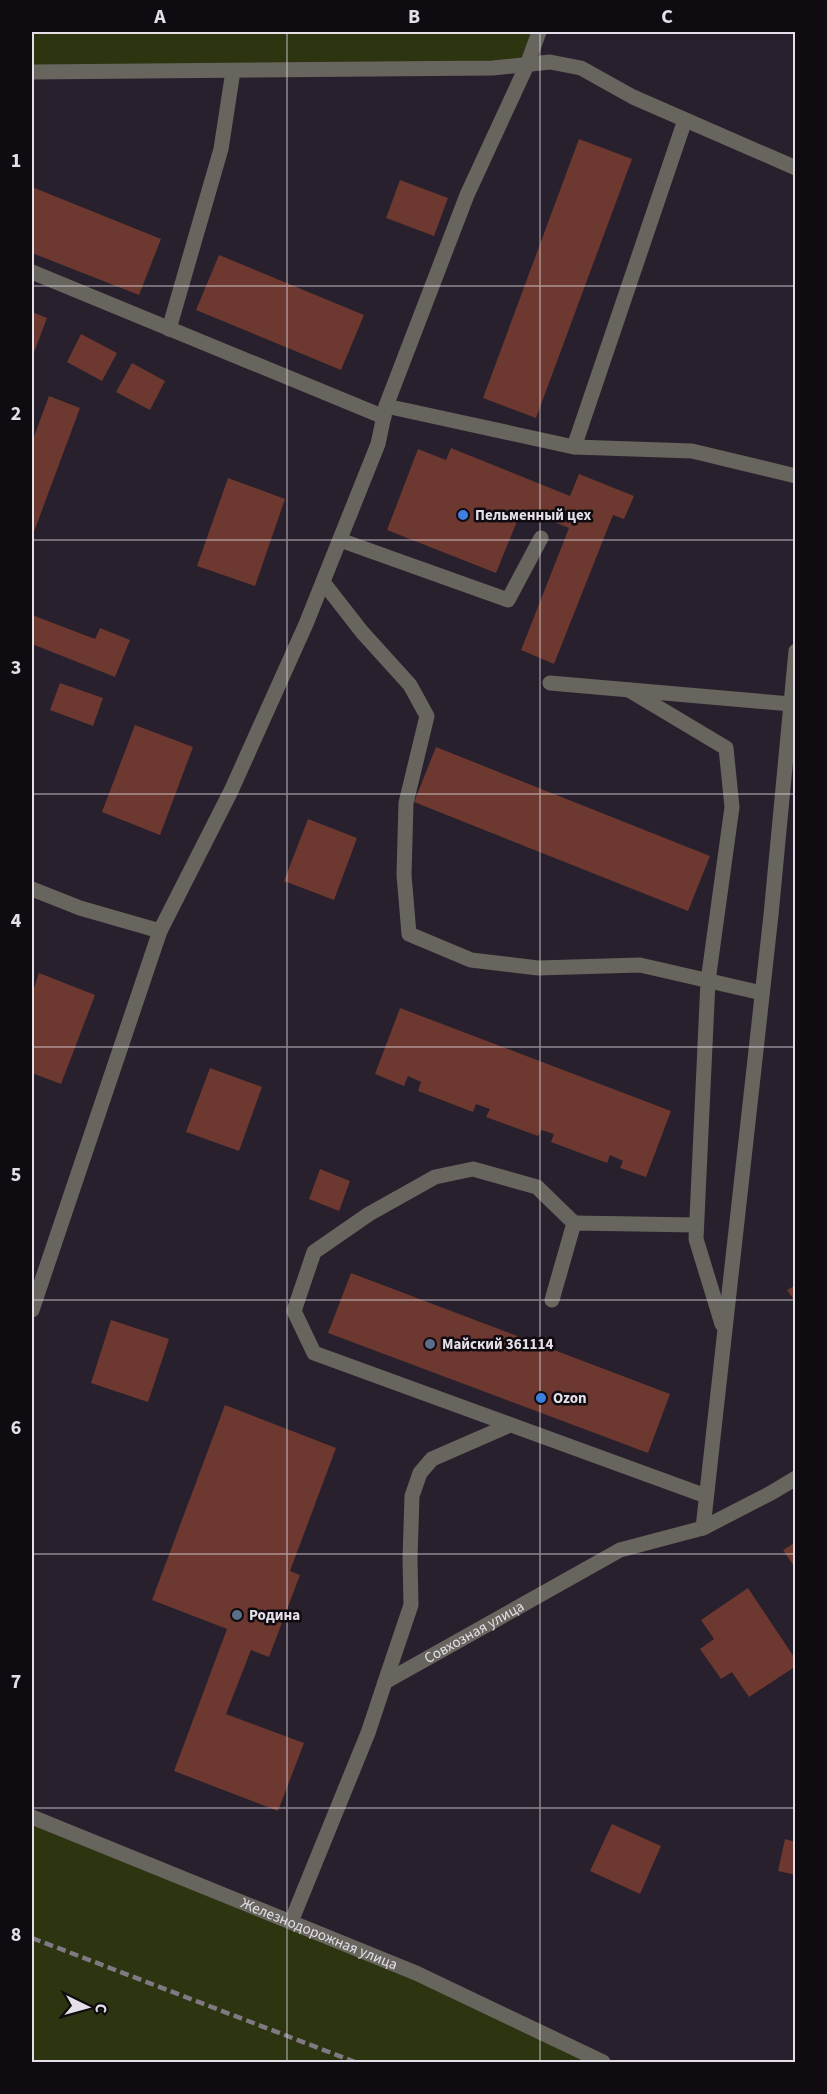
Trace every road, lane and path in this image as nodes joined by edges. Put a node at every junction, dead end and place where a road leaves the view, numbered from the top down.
1 (539, 32) edge
2 (527, 65) junction
3 (233, 71) junction
4 (32, 72) edge
5 (685, 120) junction
6 (795, 168) edge
7 (32, 272) edge
8 (169, 328) junction
9 (385, 412) junction
10 (574, 447) junction
11 (795, 476) edge
12 (541, 538) dead end
13 (340, 540) junction
14 (323, 582) junction
15 (795, 651) edge
16 (550, 683) dead end
17 (629, 690) junction
18 (791, 704) junction
19 (32, 889) edge
20 (160, 931) junction
21 (708, 981) junction
22 (762, 993) junction
23 (574, 1223) junction
24 (696, 1225) junction
25 (552, 1300) dead end
26 (32, 1310) edge
27 (724, 1332) junction
28 (510, 1425) junction
29 (795, 1478) edge
30 (706, 1496) junction
31 (703, 1528) junction
32 (385, 1682) junction
33 (32, 1817) edge
34 (291, 1922) junction
35 (603, 2062) edge

1 - 2 street
2 - 3 street
2 - 5 street
2 - 9 street
3 - 4 street
3 - 8 street
5 - 6 street
5 - 10 street
7 - 8 street
8 - 9 street
9 - 10 street
9 - 13 street
10 - 11 street
12 - 13 street
13 - 14 street
14 - 20 street
14 - 21 street
15 - 18 street
16 - 17 street
17 - 18 street
17 - 21 street
18 - 22 street
19 - 20 street
20 - 26 street
21 - 22 street
21 - 24 street
22 - 27 street
23 - 24 street
23 - 25 street
23 - 28 street
24 - 27 street
27 - 30 street
28 - 30 street
28 - 32 street
29 - 31 street, Совхозная улица
30 - 31 street
31 - 32 street, Совхозная улица
32 - 34 street
33 - 34 street, Железнодорожная улица
34 - 35 street, Железнодорожная улица

